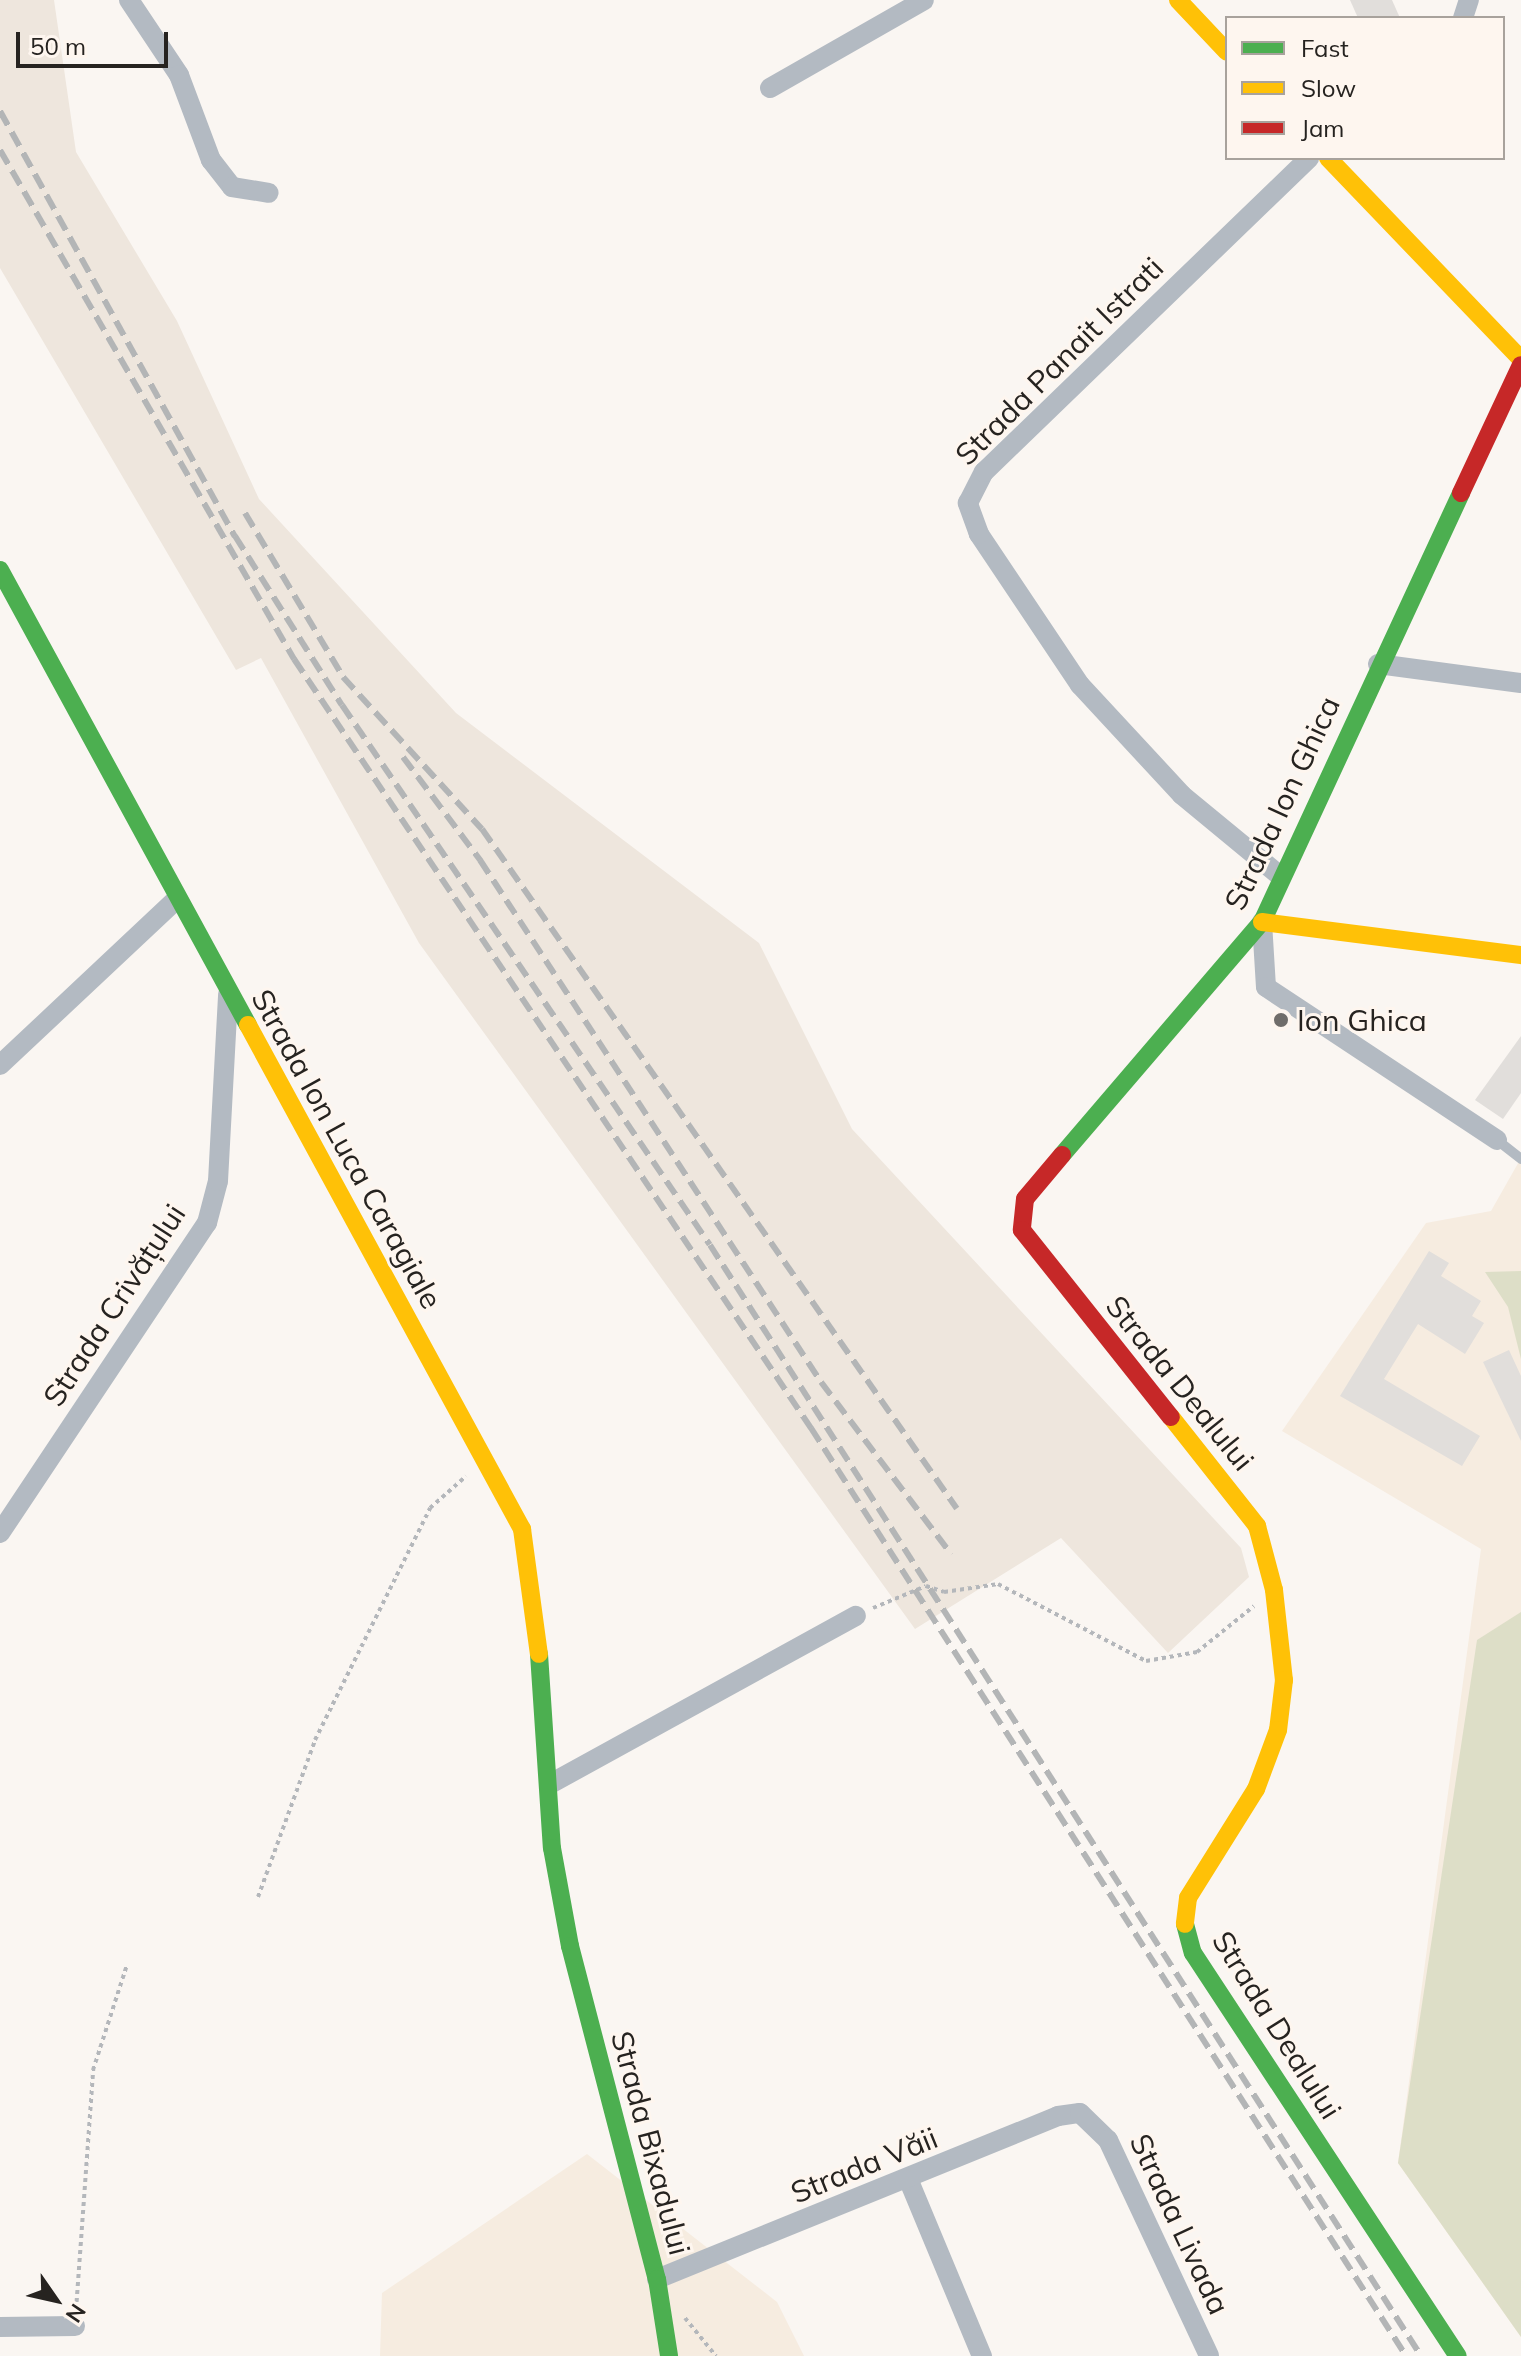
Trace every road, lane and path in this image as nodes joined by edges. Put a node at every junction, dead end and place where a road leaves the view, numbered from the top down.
1 (129, 0) edge
2 (924, 0) edge
3 (1178, 0) edge
4 (1225, 50) edge
5 (770, 88) dead end
6 (1307, 160) edge
7 (1330, 160) edge
8 (269, 193) dead end
9 (1521, 359) edge
10 (1521, 365) edge
11 (0, 570) edge
12 (1378, 664) junction
13 (1521, 683) edge
14 (1279, 875) junction
15 (177, 899) junction
16 (1262, 922) junction
17 (1521, 955) edge
18 (228, 994) junction
19 (0, 1065) edge
20 (1497, 1140) joint
21 (1521, 1159) edge
22 (1020, 1215) joint
23 (484, 1461) junction
24 (0, 1533) edge
25 (1274, 1590) junction
26 (856, 1616) joint
27 (550, 1784) junction
28 (258, 1897) dead end
29 (570, 1946) joint
30 (127, 1965) dead end
31 (1093, 2118) joint
32 (909, 2181) junction
33 (657, 2279) junction
34 (660, 2305) junction
35 (75, 2326) joint
36 (0, 2327) edge
37 (669, 2356) edge
38 (716, 2356) edge
39 (982, 2356) edge
40 (1209, 2356) edge
41 (1458, 2356) edge

1 - 8 street
2 - 5 street
3 - 4 street
6 - 14 street, Strada Panait Istrati
7 - 9 street
10 - 12 street, Strada Ion Ghica
11 - 15 street, Strada Ion Luca Caragiale
12 - 13 street
12 - 14 street, Strada Ion Ghica
14 - 16 street, Strada Ion Ghica
15 - 18 street, Strada Ion Luca Caragiale
15 - 19 street
16 - 17 street
16 - 20 street
16 - 22 street, Strada Ion Ghica
18 - 23 street, Strada Ion Luca Caragiale
18 - 24 street, Strada Crivățului
20 - 21 lane
22 - 25 street, Strada Dealului
23 - 27 street, Strada Ion Luca Caragiale
23 - 28 path
25 - 26 path
25 - 41 street, Strada Dealului
26 - 27 street
27 - 29 street, Strada Ion Luca Caragiale
29 - 33 street, Strada Bixadului
30 - 35 path
31 - 32 street, Strada Văii
31 - 40 street, Strada Livada
32 - 33 street, Strada Văii
32 - 39 street
33 - 34 street, Strada Bixadului
34 - 37 street, Strada Bixadului
34 - 38 path
35 - 36 street

